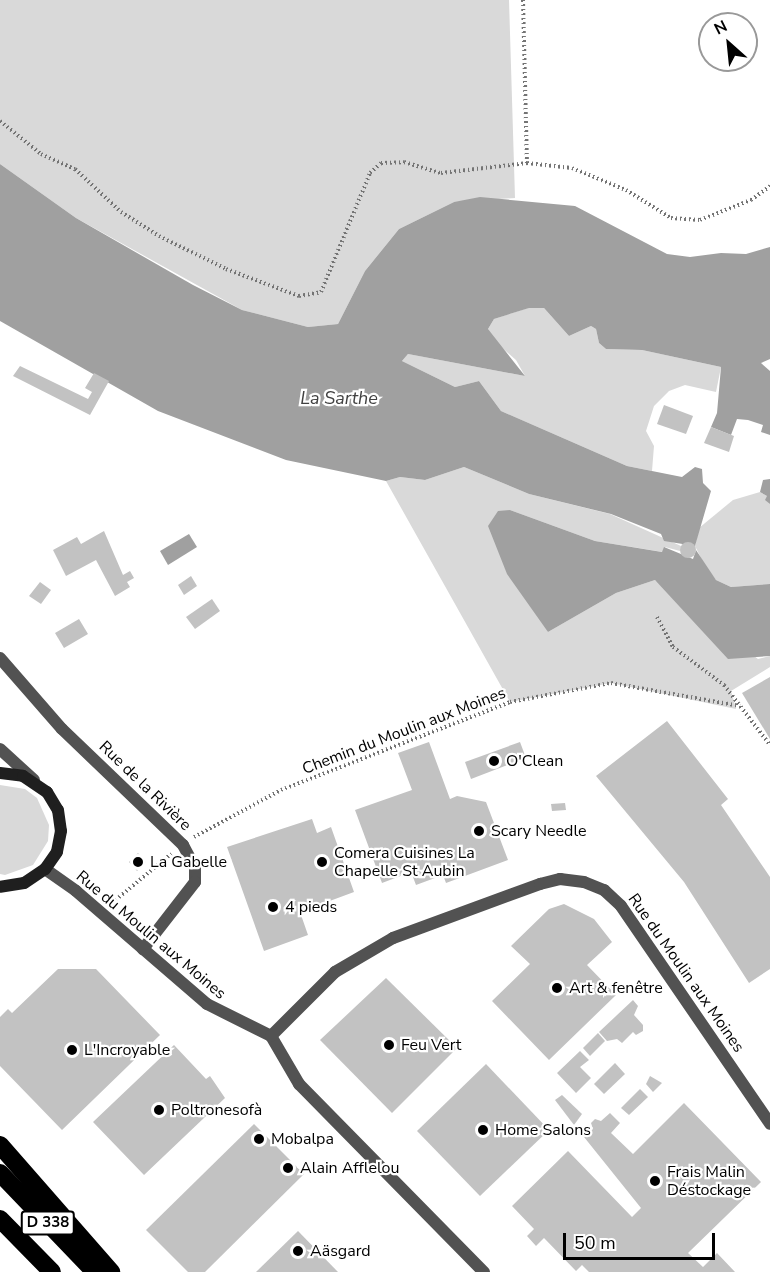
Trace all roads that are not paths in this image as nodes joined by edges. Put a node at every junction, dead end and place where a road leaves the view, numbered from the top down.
1 (0, 658) edge
2 (0, 748) edge
3 (0, 773) edge
4 (39, 785) junction
5 (45, 869) junction
6 (0, 887) edge
7 (143, 949) junction
8 (271, 1036) junction
9 (770, 1124) edge
10 (0, 1145) edge
11 (0, 1173) edge
12 (0, 1219) edge
13 (52, 1272) edge
14 (95, 1272) edge
15 (111, 1272) edge
16 (484, 1272) edge

1 - 7 street, Rue de la Rivière
2 - 4 street
3 - 4 street
4 - 5 street
5 - 6 street
5 - 7 street, Rue du Moulin aux Moines
7 - 8 street, Rue du Moulin aux Moines
8 - 9 street, Rue du Moulin aux Moines
8 - 16 street
10 - 15 highway
11 - 14 highway, D 338
12 - 13 highway, D 338

